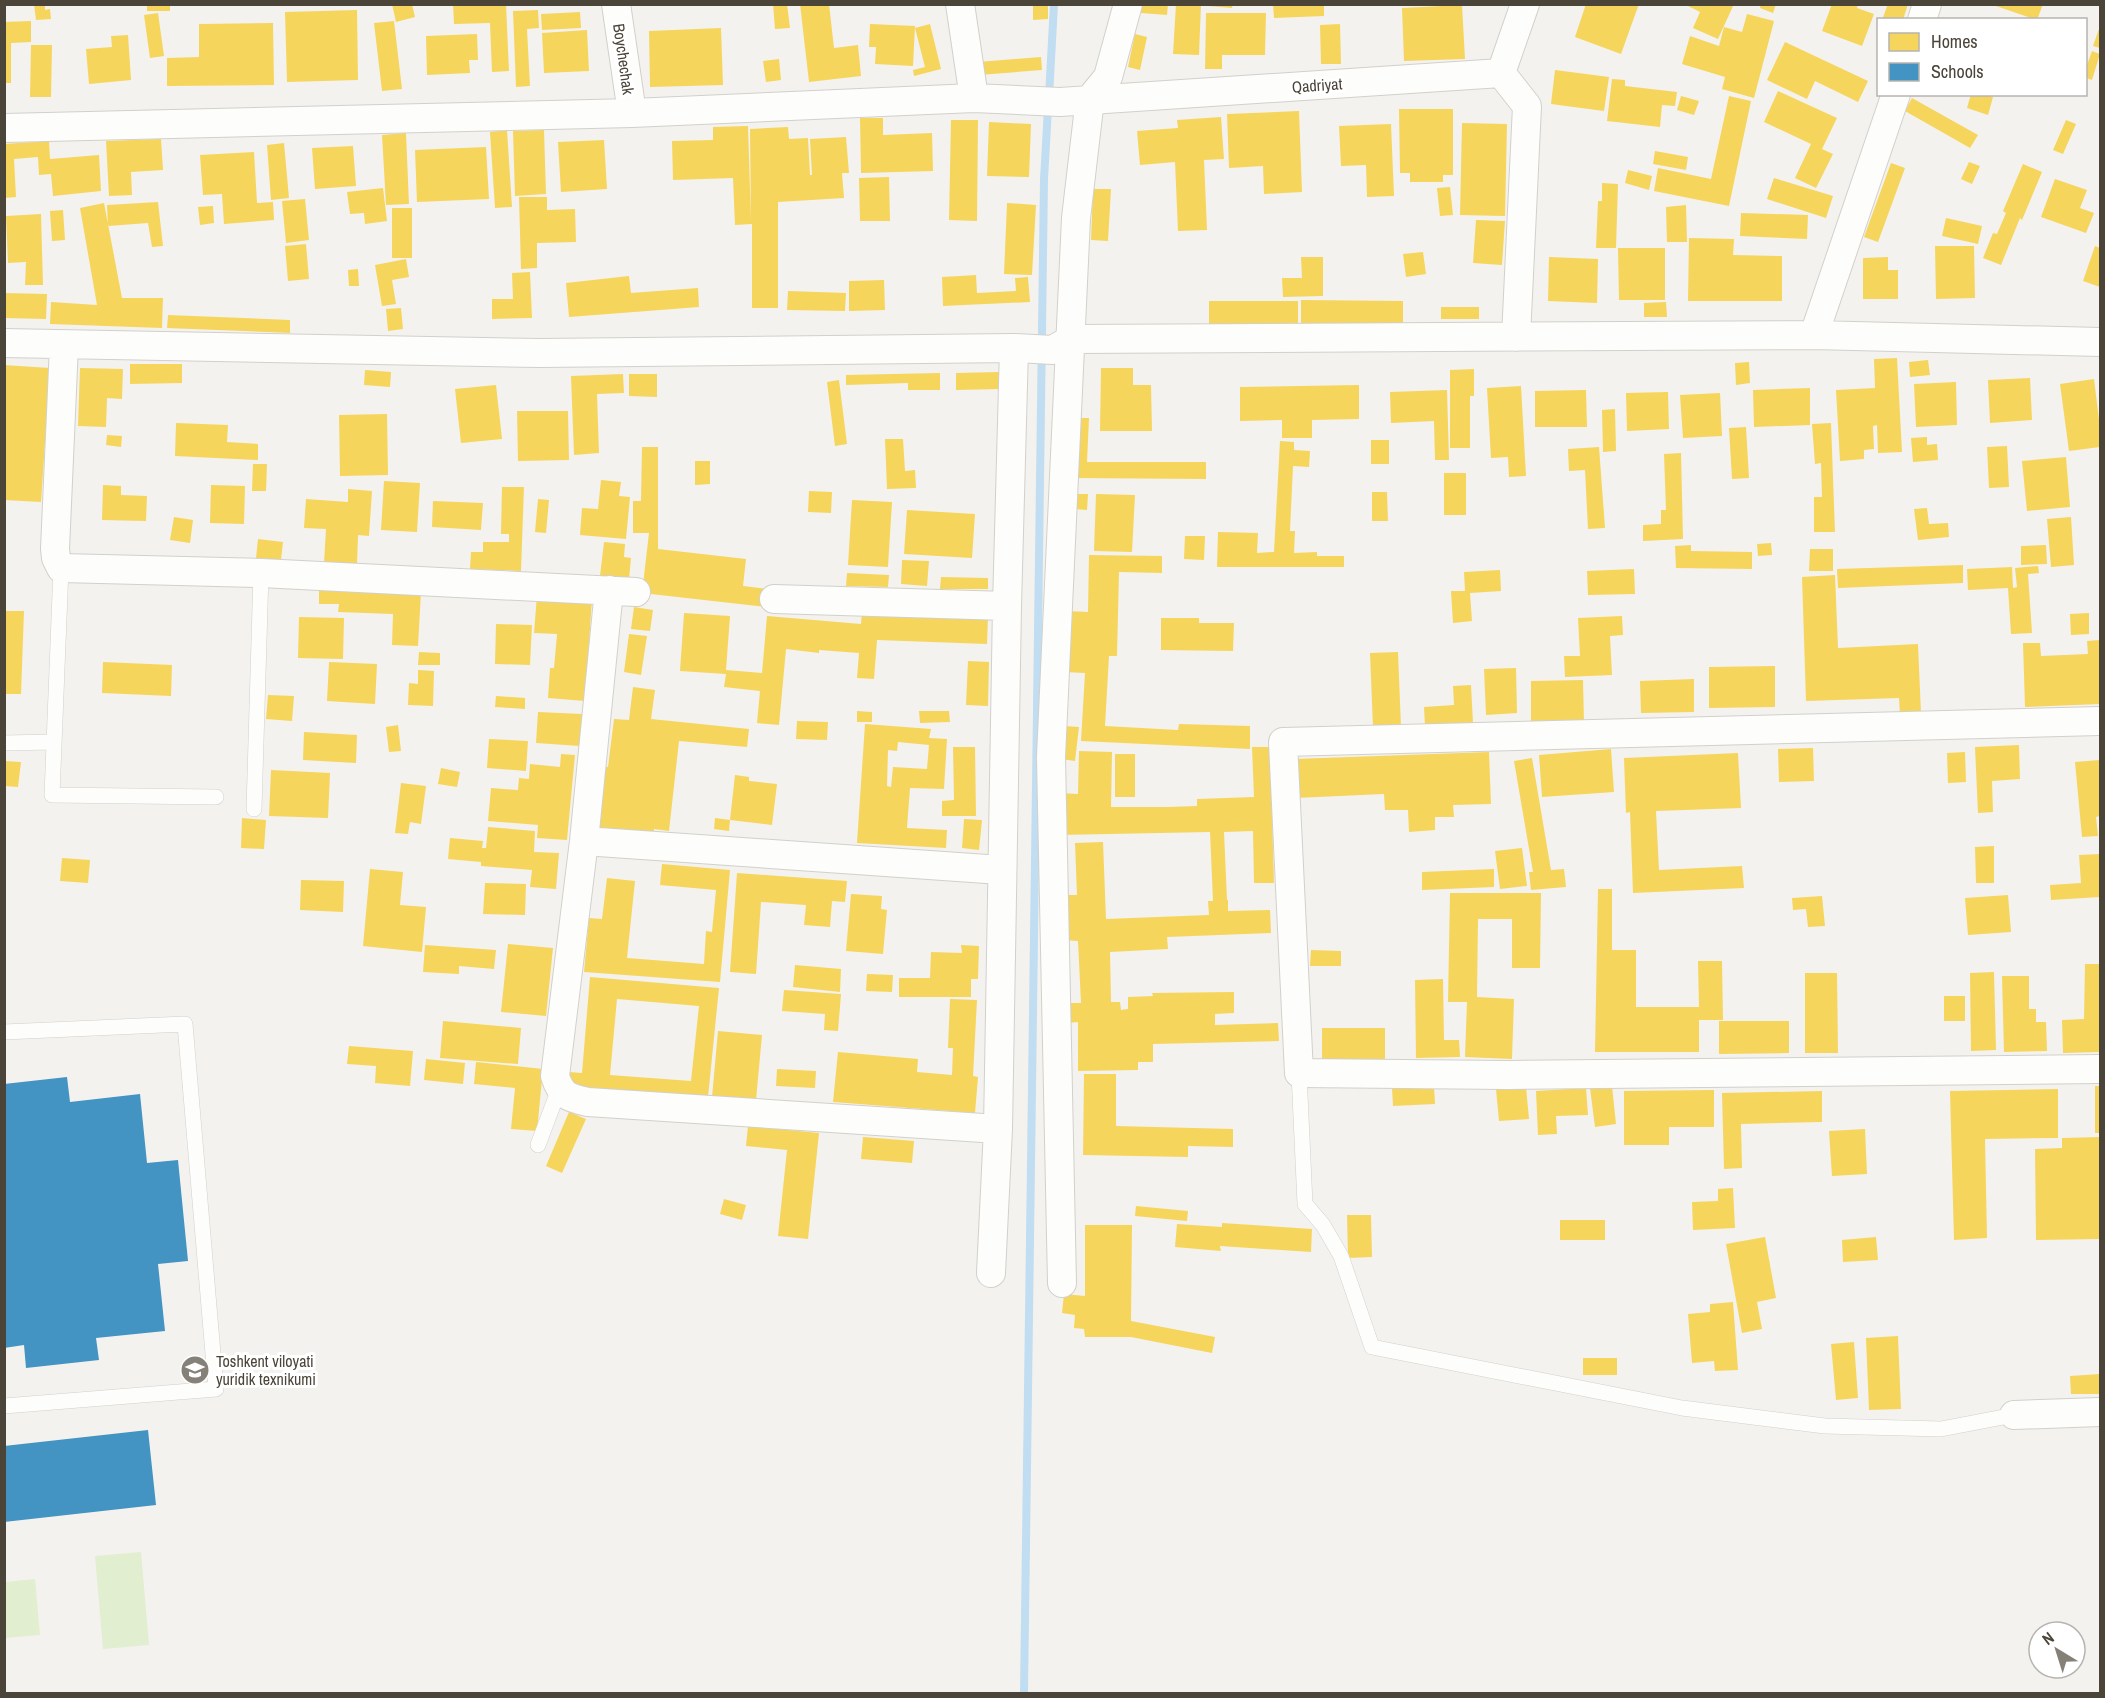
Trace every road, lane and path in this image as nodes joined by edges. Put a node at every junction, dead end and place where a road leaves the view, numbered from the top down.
1 (616, 4) edge
2 (960, 4) edge
3 (1128, 4) edge
4 (1525, 4) edge
5 (1501, 73) junction
6 (1895, 96) edge
7 (974, 98) junction
8 (1090, 99) junction
9 (632, 113) junction
10 (4, 128) edge
11 (1814, 335) junction
12 (1516, 337) junction
13 (2100, 342) edge
14 (4, 343) edge
15 (64, 345) junction
16 (1043, 347) junction
17 (61, 568) junction
18 (261, 573) junction
19 (774, 599) dead end
20 (1006, 606) junction
21 (2100, 721) edge
22 (4, 742) edge
23 (53, 742) junction
24 (216, 797) dead end
25 (254, 809) dead end
26 (584, 841) junction
27 (1002, 870) junction
28 (4, 1032) edge
29 (2100, 1069) edge
30 (1299, 1073) junction
31 (559, 1089) junction
32 (998, 1128) junction
33 (538, 1145) dead end
34 (991, 1273) dead end
35 (1062, 1283) dead end
36 (4, 1406) edge
37 (2100, 1412) edge
38 (2014, 1415) joint

1 - 9 street, Boychechak
2 - 7 street
3 - 8 street
4 - 5 street
5 - 8 street, Qadriyat
5 - 12 street
6 - 11 street
7 - 8 street, Qadriyat
7 - 9 street, Qadriyat
8 - 16 street
9 - 10 street, Qadriyat
11 - 12 street
11 - 13 street
12 - 16 street
14 - 15 street
15 - 16 street
15 - 17 street
16 - 20 street
16 - 35 street
17 - 18 street
17 - 23 lane
18 - 25 lane
18 - 26 street
19 - 20 street
20 - 27 street
21 - 30 street
22 - 23 lane
23 - 24 lane
26 - 27 street
26 - 31 street
27 - 32 street
28 - 36 lane
29 - 30 street
30 - 38 lane
31 - 32 street
31 - 33 lane
32 - 34 street
37 - 38 street

